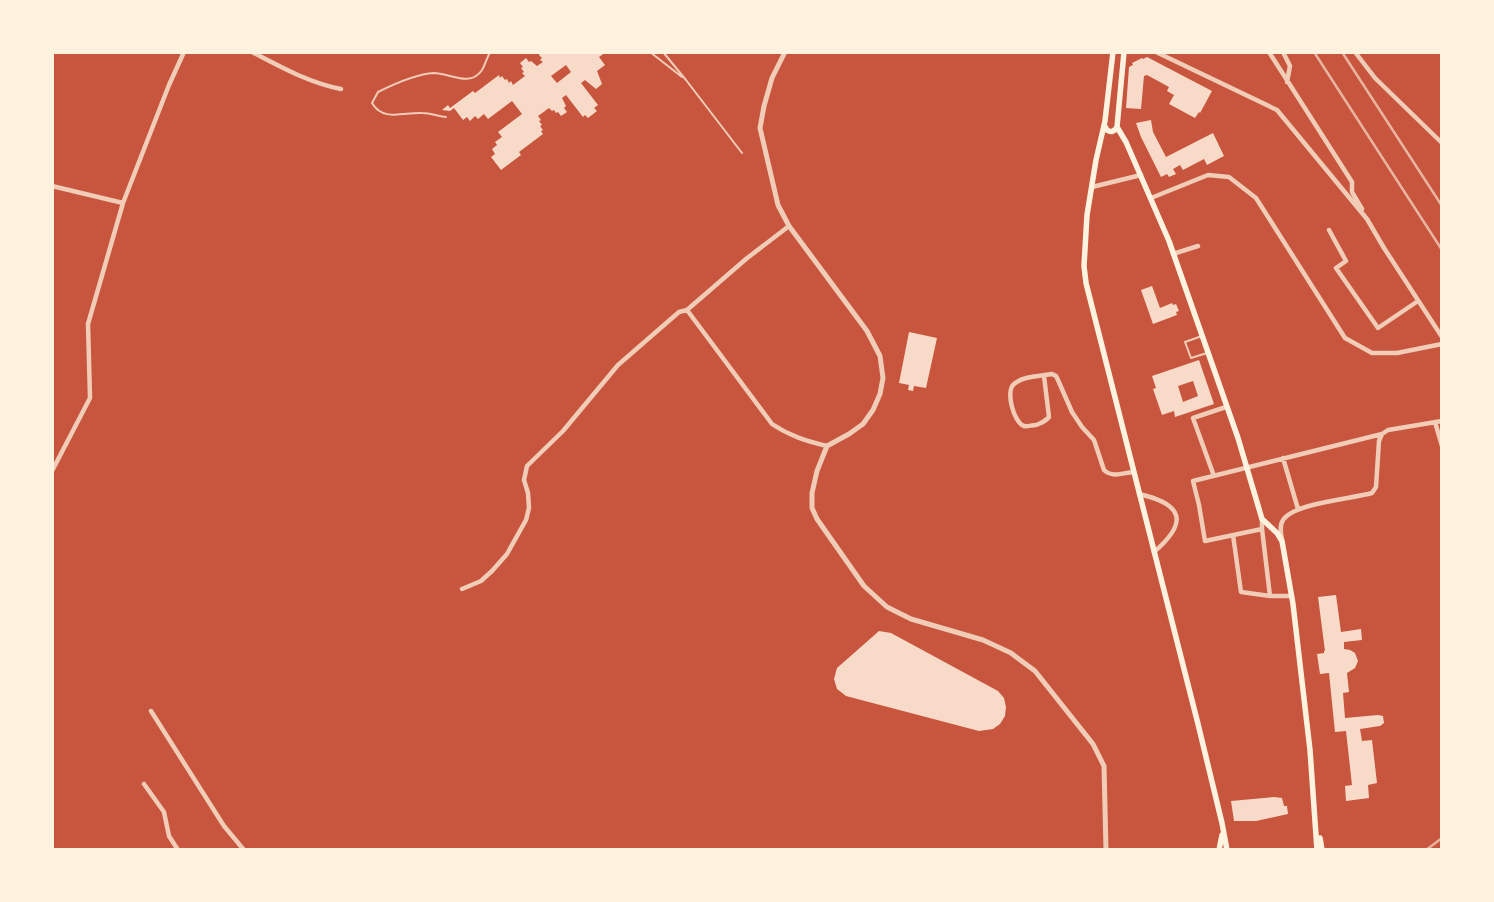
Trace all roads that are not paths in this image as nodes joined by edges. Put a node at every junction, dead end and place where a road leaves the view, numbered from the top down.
1 (184, 52) edge
2 (252, 52) edge
3 (490, 52) edge
4 (650, 52) edge
5 (662, 52) edge
6 (785, 52) edge
7 (1113, 52) edge
8 (1124, 52) edge
9 (1156, 52) edge
10 (1268, 52) edge
11 (1283, 52) edge
12 (1354, 52) edge
13 (686, 80) junction
14 (1287, 82) junction
15 (341, 89) dead end
16 (446, 117) dead end
17 (1104, 123) junction
18 (1117, 125) junction
19 (1110, 132) junction
20 (1099, 143) junction
21 (1441, 143) edge
22 (742, 153) dead end
23 (1141, 175) junction
24 (52, 186) edge
25 (1092, 187) junction
26 (1151, 198) junction
27 (123, 203) junction
28 (1367, 219) junction
29 (790, 226) junction
30 (1329, 230) dead end
31 (1198, 246) dead end
32 (1173, 254) junction
33 (1418, 301) junction
34 (687, 310) junction
35 (1202, 336) junction
36 (1442, 337) edge
37 (1442, 344) edge
38 (1208, 353) junction
39 (1044, 376) junction
40 (1226, 407) junction
41 (1442, 421) edge
42 (1435, 422) junction
43 (1382, 434) junction
44 (827, 446) junction
45 (1442, 446) edge
46 (1283, 458) junction
47 (1247, 467) junction
48 (52, 471) edge
49 (1133, 472) junction
50 (1214, 476) junction
51 (1139, 494) junction
52 (1298, 509) junction
53 (1262, 518) junction
54 (1262, 529) junction
55 (1233, 535) junction
56 (1282, 541) junction
57 (1154, 552) junction
58 (462, 588) dead end
59 (1270, 596) junction
60 (1292, 596) junction
61 (151, 711) dead end
62 (144, 784) dead end
63 (1316, 821) junction
64 (1222, 823) junction
65 (178, 850) edge
66 (244, 850) edge
67 (1106, 850) edge
68 (1219, 850) edge
69 (1227, 850) edge
70 (1317, 850) edge
71 (1322, 850) edge

1 - 27 street
2 - 15 street
3 - 16 lane
4 - 13 lane
5 - 13 lane
6 - 29 street
7 - 17 main road
8 - 18 main road
9 - 28 street
10 - 14 street
11 - 14 street
12 - 21 street
13 - 22 lane
14 - 28 street
17 - 18 main road
17 - 19 main road
17 - 20 main road
18 - 19 main road
18 - 23 main road
19 - 20 main road
20 - 25 main road
23 - 25 street
23 - 26 main road
24 - 27 street
25 - 49 main road
26 - 32 main road
26 - 37 street
27 - 48 street
28 - 33 street
29 - 34 street
29 - 44 street
30 - 33 street
31 - 32 street
32 - 35 main road
33 - 36 street
34 - 44 street
34 - 58 street
35 - 38 main road
35 - 38 lane
38 - 40 main road
39 - 39 street
39 - 49 street
40 - 47 main road
40 - 50 street
41 - 42 street
42 - 43 street
42 - 45 street
43 - 46 street
43 - 52 street
44 - 67 street
46 - 47 street
46 - 52 street
47 - 50 street
47 - 53 main road
49 - 51 main road
50 - 55 street
51 - 57 main road
51 - 57 street
52 - 56 street
53 - 54 street
53 - 56 main road
54 - 55 street
54 - 59 street
55 - 59 street
56 - 60 main road
57 - 64 main road
59 - 60 street
60 - 63 main road
61 - 66 street
62 - 65 street
63 - 70 main road
63 - 71 main road
64 - 68 main road
64 - 69 main road

